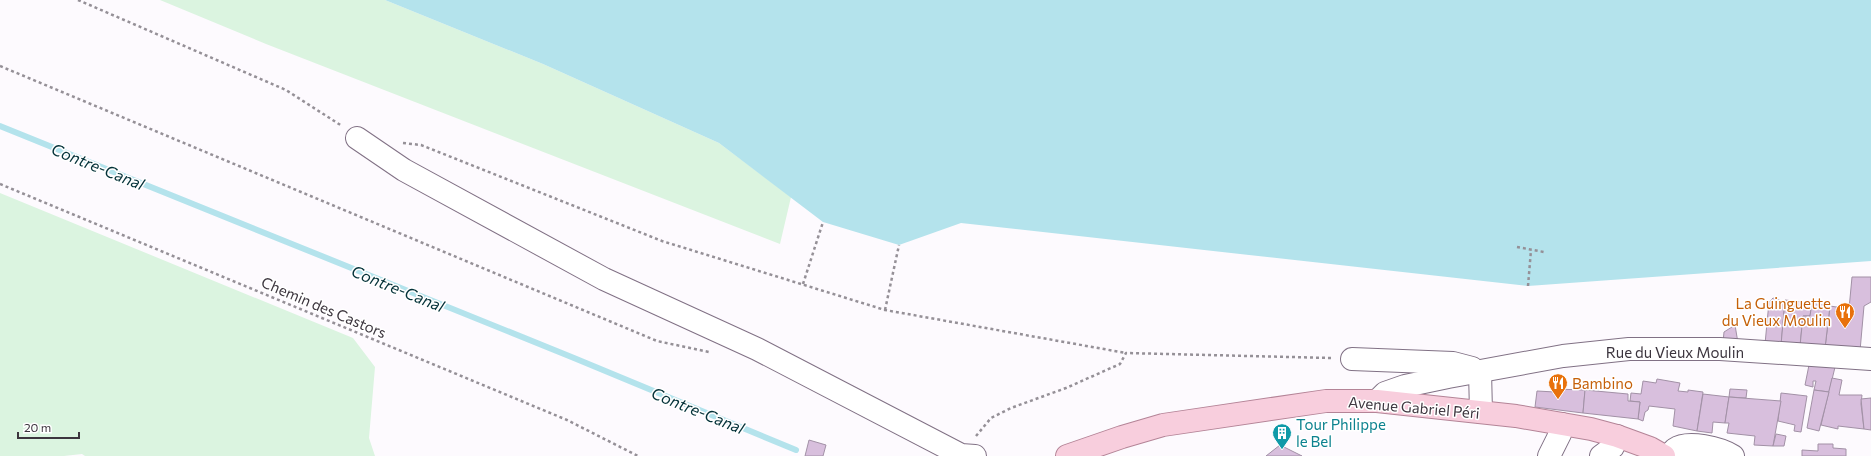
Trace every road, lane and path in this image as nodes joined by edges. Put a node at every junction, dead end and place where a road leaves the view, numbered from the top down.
1 (78, 0) edge
2 (0, 66) edge
3 (357, 138) joint
4 (400, 142) dead end
5 (0, 184) edge
6 (823, 222) dead end
7 (899, 245) dead end
8 (1517, 247) dead end
9 (1531, 250) junction
10 (1544, 252) dead end
11 (803, 284) junction
12 (1528, 286) dead end
13 (885, 310) junction
14 (710, 352) dead end
15 (1126, 353) junction
16 (1352, 359) joint
17 (1871, 359) edge
18 (1480, 371) junction
19 (1377, 401) junction
20 (1481, 412) junction
21 (1562, 424) junction
22 (1617, 436) junction
23 (638, 456) edge
24 (966, 456) edge
25 (1067, 456) edge
26 (1549, 456) edge
27 (1601, 456) edge
28 (1664, 456) edge
29 (1668, 456) edge
30 (1733, 456) edge

1 - 3 path
2 - 14 path
3 - 24 street
4 - 11 path
5 - 23 path, Chemin des Castors
6 - 11 path
7 - 13 path
8 - 9 path
9 - 10 path
9 - 12 path
11 - 13 path
13 - 15 path
15 - 16 path
15 - 24 path
16 - 18 street
17 - 18 street, Rue du Vieux Moulin
18 - 19 street, Rue du Vieux Moulin
18 - 20 street
19 - 20 main road, Avenue Gabriel Péri
19 - 25 main road, Avenue Gabriel Péri
20 - 21 main road, Avenue Gabriel Péri
21 - 22 main road, Avenue Gabriel Péri
21 - 26 street
22 - 27 street
22 - 28 main road, Avenue Gabriel Péri
29 - 30 street

